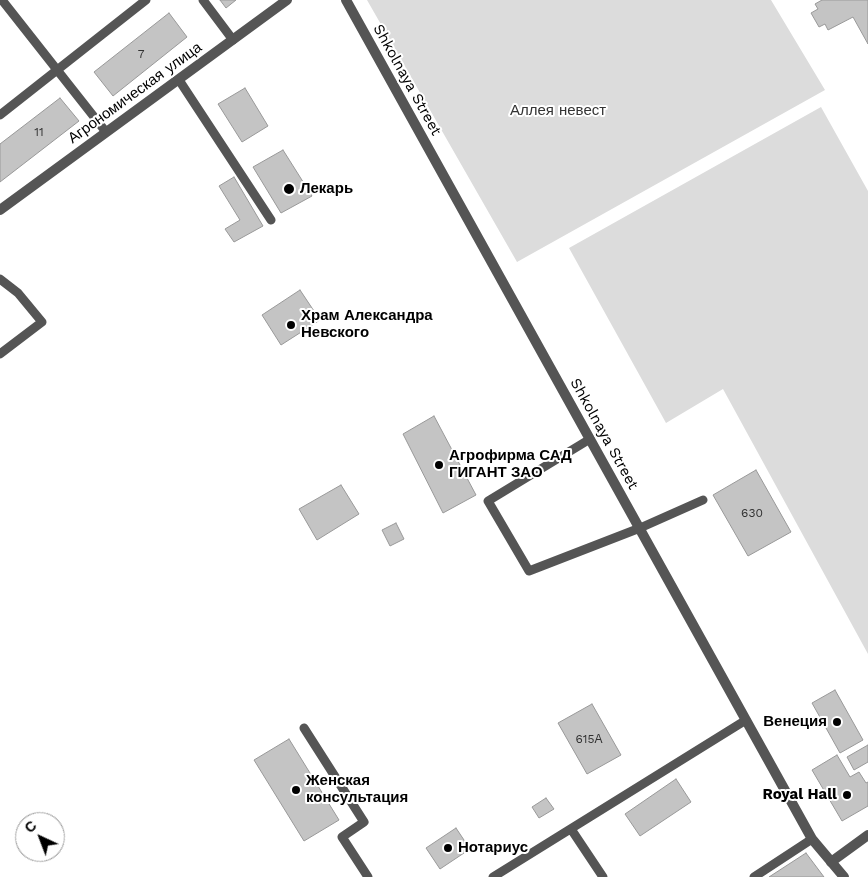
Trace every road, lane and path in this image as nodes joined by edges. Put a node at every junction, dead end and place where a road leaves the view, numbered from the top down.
1 (146, 0) edge
2 (203, 0) edge
3 (288, 0) edge
4 (346, 0) edge
5 (3, 5) edge
6 (233, 40) junction
7 (57, 70) junction
8 (179, 80) junction
9 (0, 115) edge
10 (106, 132) junction
11 (0, 210) edge
12 (271, 220) dead end
13 (0, 279) edge
14 (0, 354) edge
15 (590, 439) junction
16 (703, 500) dead end
17 (640, 528) junction
18 (746, 720) junction
19 (304, 728) dead end
20 (571, 829) junction
21 (868, 835) edge
22 (812, 839) junction
23 (831, 862) junction
24 (368, 877) edge
25 (493, 877) edge
26 (603, 877) edge
27 (754, 877) edge
28 (844, 877) edge

1 - 7 lane
2 - 6 lane
3 - 6 street, Агрономическая улица
4 - 15 street, Shkolnaya Street
5 - 7 lane
6 - 8 street, Агрономическая улица
7 - 9 lane
7 - 10 lane
8 - 10 street, Агрономическая улица
8 - 12 lane
10 - 11 street, Агрономическая улица
13 - 14 lane
15 - 17 street, Shkolnaya Street
15 - 17 lane
16 - 17 lane
17 - 18 street, Shkolnaya Street
18 - 20 lane
18 - 22 street, Shkolnaya Street
19 - 24 lane
20 - 25 lane
20 - 26 lane
21 - 23 street
22 - 23 street, Shkolnaya Street
22 - 27 lane
23 - 28 street, Shkolnaya Street

